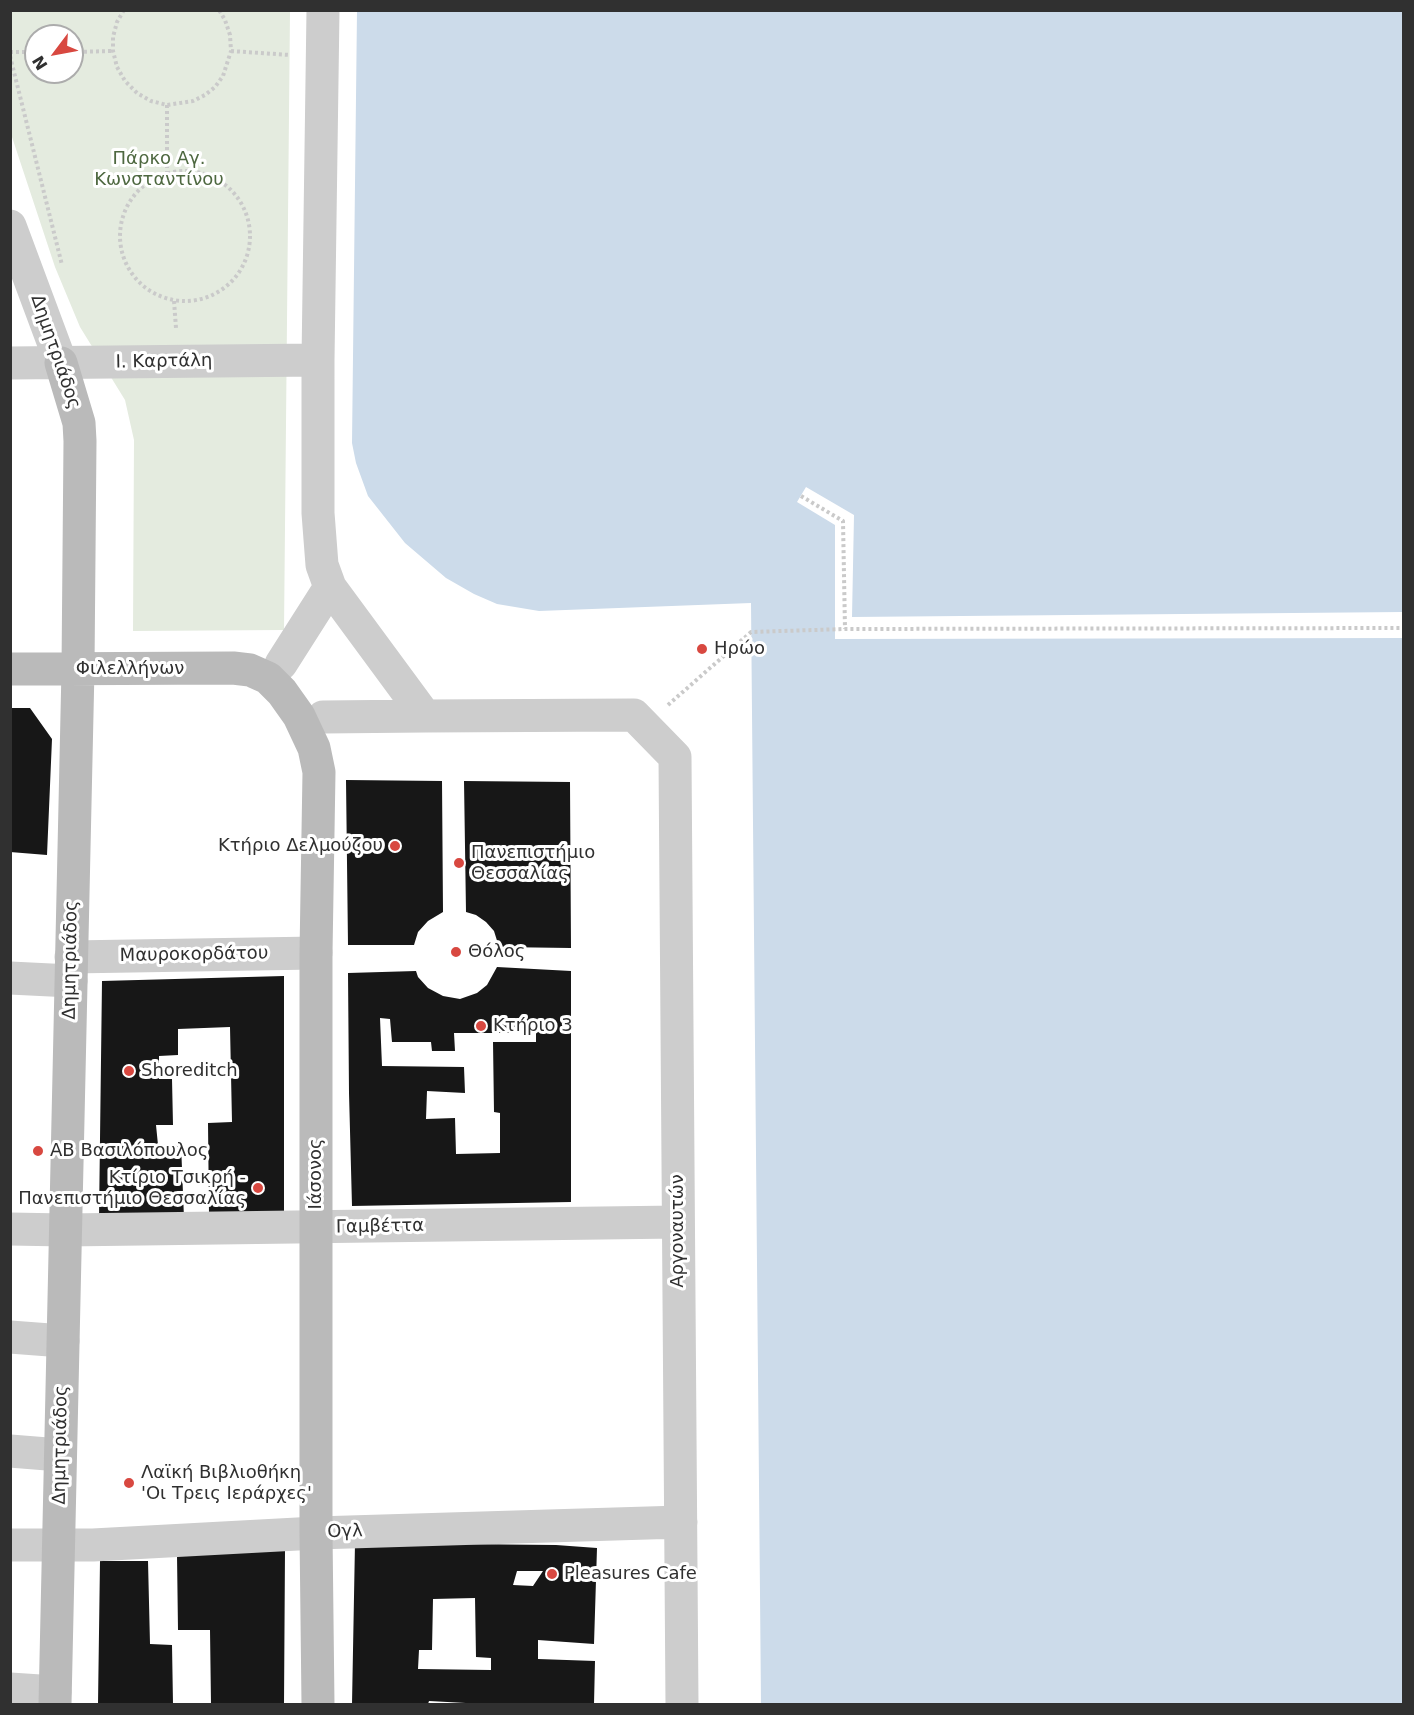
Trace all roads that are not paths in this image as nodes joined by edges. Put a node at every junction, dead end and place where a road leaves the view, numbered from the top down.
1 (323, 10) edge
2 (10, 226) edge
3 (318, 360) junction
4 (10, 363) edge
5 (61, 363) junction
6 (330, 587) junction
7 (265, 667) junction
8 (10, 669) edge
9 (78, 669) junction
10 (425, 716) junction
11 (323, 717) dead end
12 (316, 953) junction
13 (71, 969) junction
14 (10, 978) edge
15 (678, 1222) junction
16 (316, 1228) junction
17 (10, 1229) edge
18 (65, 1230) junction
19 (10, 1337) edge
20 (63, 1341) junction
21 (10, 1451) edge
22 (60, 1455) junction
23 (681, 1522) junction
24 (316, 1533) junction
25 (10, 1545) edge
26 (59, 1545) junction
27 (10, 1689) edge
28 (55, 1698) edge
29 (318, 1704) edge
30 (682, 1704) edge

1 - 3 street
2 - 5 street, Δημητριάδος
3 - 5 street, Ι. Καρτάλη
3 - 6 street
4 - 5 street, Ι. Καρτάλη
5 - 9 main road, Δημητριάδος
6 - 7 street
6 - 10 street
7 - 9 main road, Φιλελλήνων
7 - 12 main road, Ιάσονος
8 - 9 main road, Φιλελλήνων
9 - 13 main road, Δημητριάδος
10 - 11 street
10 - 15 street, Αργοναυτών
12 - 13 street, Μαυροκορδάτου
12 - 16 main road, Ιάσονος
13 - 14 street, Μαυροκορδάτου
13 - 18 main road, Δημητριάδος
15 - 16 street, Γαμβέττα
15 - 23 street, Αργοναυτών
16 - 18 street, Γαμβέττα
16 - 24 main road, Ιάσονος
17 - 18 street, Γαμβέττα
18 - 20 main road, Δημητριάδος
19 - 20 street
20 - 22 main road, Δημητριάδος
21 - 22 street
22 - 26 main road, Δημητριάδος
23 - 24 street, Ογλ
23 - 30 street, Αργοναυτών
24 - 26 street, Ογλ
24 - 29 main road, Ιάσονος
25 - 26 street, Ογλ
26 - 28 main road, Δημητριάδος
27 - 28 street

